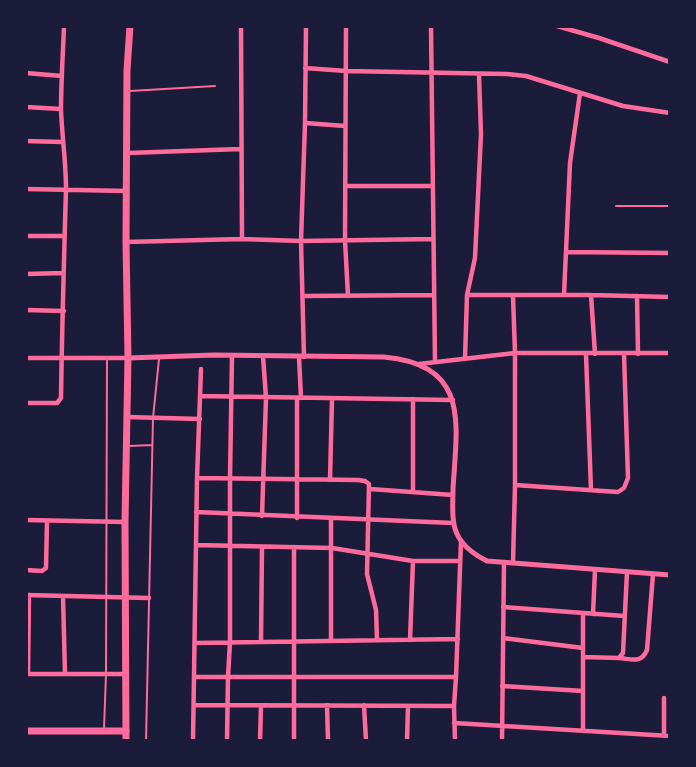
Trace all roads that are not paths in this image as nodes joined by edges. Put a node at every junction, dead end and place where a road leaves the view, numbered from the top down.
1 (64, 26) edge
2 (130, 26) edge
3 (240, 26) edge
4 (306, 26) edge
5 (346, 26) edge
6 (431, 26) edge
7 (557, 26) edge
8 (670, 62) edge
9 (305, 68) junction
10 (346, 71) junction
11 (26, 73) edge
12 (430, 74) junction
13 (479, 75) junction
14 (62, 76) junction
15 (215, 86) dead end
16 (128, 91) junction
17 (580, 94) junction
18 (26, 107) edge
19 (61, 108) junction
20 (670, 113) edge
21 (305, 123) junction
22 (345, 126) junction
23 (26, 141) edge
24 (62, 142) junction
25 (240, 149) junction
26 (128, 153) junction
27 (346, 186) junction
28 (432, 186) junction
29 (26, 188) edge
30 (66, 189) junction
31 (126, 190) junction
32 (616, 206) dead end
33 (670, 206) edge
34 (26, 236) edge
35 (63, 236) junction
36 (242, 239) junction
37 (433, 239) junction
38 (345, 240) junction
39 (301, 241) junction
40 (126, 242) junction
41 (566, 252) junction
42 (670, 253) edge
43 (63, 273) junction
44 (26, 274) edge
45 (434, 295) junction
46 (468, 295) junction
47 (564, 295) junction
48 (591, 295) junction
49 (303, 296) junction
50 (348, 296) junction
51 (513, 296) junction
52 (637, 296) junction
53 (670, 297) edge
54 (26, 310) edge
55 (64, 310) junction
56 (515, 353) junction
57 (670, 353) edge
58 (586, 354) junction
59 (595, 354) junction
60 (624, 354) junction
61 (638, 354) junction
62 (232, 356) junction
63 (263, 356) junction
64 (61, 357) junction
65 (159, 357) junction
66 (301, 357) junction
67 (26, 358) edge
68 (108, 358) junction
69 (128, 358) junction
70 (465, 359) junction
71 (435, 362) junction
72 (419, 364) junction
73 (201, 368) dead end
74 (200, 396) junction
75 (231, 398) junction
76 (266, 398) junction
77 (299, 398) junction
78 (332, 399) junction
79 (413, 400) junction
80 (453, 400) junction
81 (26, 403) edge
82 (127, 417) junction
83 (153, 418) junction
84 (200, 419) junction
85 (152, 444) junction
86 (127, 446) junction
87 (197, 478) junction
88 (230, 478) junction
89 (263, 479) junction
90 (296, 479) junction
91 (330, 480) junction
92 (515, 485) junction
93 (370, 489) junction
94 (591, 490) junction
95 (413, 492) junction
96 (453, 495) junction
97 (196, 512) junction
98 (230, 515) junction
99 (262, 516) junction
100 (297, 518) junction
101 (331, 519) junction
102 (26, 520) edge
103 (47, 521) junction
104 (369, 521) junction
105 (107, 522) junction
106 (126, 522) junction
107 (453, 523) junction
108 (461, 541) junction
109 (196, 545) junction
110 (230, 546) junction
111 (262, 547) junction
112 (294, 547) junction
113 (332, 548) junction
114 (368, 555) junction
115 (413, 561) junction
116 (460, 561) junction
117 (504, 562) junction
118 (514, 564) junction
119 (26, 570) edge
120 (595, 570) junction
121 (627, 572) junction
122 (653, 574) junction
123 (670, 575) edge
124 (28, 595) edge
125 (63, 596) junction
126 (106, 597) junction
127 (126, 598) junction
128 (149, 598) junction
129 (504, 607) junction
130 (582, 613) junction
131 (593, 614) junction
132 (624, 616) junction
133 (503, 638) junction
134 (458, 639) junction
135 (377, 640) junction
136 (410, 640) junction
137 (294, 641) junction
138 (331, 641) junction
139 (230, 642) junction
140 (261, 642) junction
141 (196, 643) junction
142 (583, 648) junction
143 (583, 658) junction
144 (619, 658) junction
145 (27, 674) edge
146 (65, 674) junction
147 (106, 674) junction
148 (126, 674) junction
149 (194, 677) junction
150 (228, 677) junction
151 (294, 677) junction
152 (456, 677) junction
153 (502, 686) junction
154 (583, 690) junction
155 (664, 698) dead end
156 (194, 704) junction
157 (228, 705) junction
158 (327, 705) junction
159 (364, 705) junction
160 (261, 706) junction
161 (294, 706) junction
162 (408, 706) junction
163 (454, 706) junction
164 (454, 723) junction
165 (502, 726) junction
166 (26, 730) edge
167 (104, 731) junction
168 (126, 731) junction
169 (584, 731) junction
170 (629, 734) junction
171 (670, 736) edge
172 (662, 738) edge
173 (126, 741) edge
174 (146, 741) edge
175 (193, 741) edge
176 (227, 741) edge
177 (260, 741) edge
178 (294, 741) edge
179 (328, 741) edge
180 (366, 741) edge
181 (407, 741) edge
182 (455, 741) edge
183 (502, 741) edge
184 (629, 741) edge

1 - 14 street
2 - 16 main road
3 - 25 street
4 - 9 street
5 - 10 street
6 - 12 street
7 - 8 street
9 - 10 street
9 - 21 street
10 - 12 street
10 - 22 street
11 - 14 street
12 - 13 street
12 - 28 street
13 - 17 street
13 - 46 street
14 - 19 street
15 - 16 lane
16 - 26 main road
17 - 20 street
17 - 41 street
18 - 19 street
19 - 24 street
21 - 22 street
21 - 39 street
22 - 27 street
23 - 24 street
24 - 30 street
25 - 26 street
25 - 36 street
26 - 31 main road
27 - 28 street
27 - 38 street
28 - 37 street
29 - 30 street
30 - 31 street
30 - 35 street
31 - 40 main road
32 - 33 lane
34 - 35 street
35 - 43 street
36 - 39 street
36 - 40 street
37 - 38 street
37 - 45 street
38 - 39 street
38 - 50 street
39 - 49 street
40 - 69 main road
41 - 42 street
41 - 47 street
43 - 44 street
43 - 55 street
45 - 50 street
45 - 71 street
46 - 51 street
46 - 70 street
47 - 48 street
47 - 51 street
48 - 52 street
48 - 59 street
49 - 50 street
49 - 66 street
51 - 56 street
52 - 53 street
52 - 61 street
54 - 55 street
55 - 64 street
56 - 58 street
56 - 70 street
56 - 92 street
57 - 61 street
58 - 59 street
58 - 94 street
59 - 60 street
60 - 61 street
60 - 94 street
62 - 63 street
62 - 65 street
62 - 75 street
63 - 66 street
63 - 76 street
64 - 67 street
64 - 68 street
64 - 81 street
65 - 69 street
65 - 83 lane
66 - 72 street
66 - 77 street
68 - 69 street
68 - 105 lane
69 - 82 main road
70 - 71 street
71 - 72 street
72 - 80 street
73 - 74 street
74 - 75 street
74 - 84 street
75 - 76 street
75 - 88 street
76 - 77 street
76 - 89 street
77 - 78 street
77 - 90 street
78 - 79 street
78 - 91 street
79 - 80 street
79 - 95 street
80 - 96 street
82 - 83 street
82 - 86 main road
83 - 84 street
83 - 85 lane
84 - 87 street
85 - 86 lane
85 - 128 lane
86 - 106 main road
87 - 88 street
87 - 97 street
88 - 89 street
88 - 98 street
89 - 90 street
89 - 99 street
90 - 91 street
90 - 100 street
91 - 93 street
92 - 94 street
92 - 118 street
93 - 95 street
93 - 104 street
95 - 96 street
96 - 107 street
97 - 98 street
97 - 109 street
98 - 99 street
98 - 110 street
99 - 100 street
100 - 101 street
101 - 104 street
101 - 113 street
102 - 103 street
103 - 105 street
103 - 119 street
104 - 107 street
104 - 114 street
105 - 106 street
105 - 126 lane
106 - 127 main road
107 - 108 street
108 - 116 street
108 - 117 street
109 - 110 street
109 - 141 street
110 - 111 street
110 - 139 street
111 - 112 street
111 - 140 street
112 - 113 street
112 - 137 street
113 - 114 street
113 - 138 street
114 - 115 street
114 - 135 street
115 - 116 street
115 - 136 street
116 - 134 street
117 - 118 street
117 - 129 street
118 - 120 street
120 - 121 street
120 - 131 street
121 - 122 street
121 - 132 street
122 - 123 street
122 - 144 street
124 - 125 street
124 - 145 street
125 - 126 street
125 - 146 street
126 - 127 street
126 - 147 lane
127 - 128 street
127 - 148 main road
128 - 174 lane
129 - 130 street
129 - 133 street
130 - 131 street
130 - 142 street
131 - 132 street
132 - 144 street
133 - 142 street
133 - 153 street
134 - 136 street
134 - 152 street
135 - 136 street
135 - 138 street
137 - 138 street
137 - 140 street
137 - 151 street
139 - 140 street
139 - 141 street
139 - 150 street
141 - 149 street
142 - 143 street
143 - 144 street
143 - 154 street
145 - 146 street
146 - 147 street
147 - 148 street
147 - 167 lane
148 - 168 main road
149 - 150 street
149 - 156 street
150 - 151 street
150 - 157 street
151 - 152 street
151 - 161 street
152 - 163 street
153 - 154 street
153 - 165 street
154 - 169 street
155 - 172 street
156 - 157 street
156 - 175 street
157 - 160 street
157 - 176 street
158 - 159 street
158 - 161 street
158 - 179 street
159 - 162 street
159 - 180 street
160 - 161 street
160 - 177 street
161 - 178 street
162 - 163 street
162 - 181 street
163 - 164 street
164 - 165 street
164 - 182 street
165 - 169 street
165 - 183 street
166 - 167 main road
167 - 168 main road
168 - 173 main road
169 - 170 street
170 - 172 street
170 - 184 street
171 - 172 street

